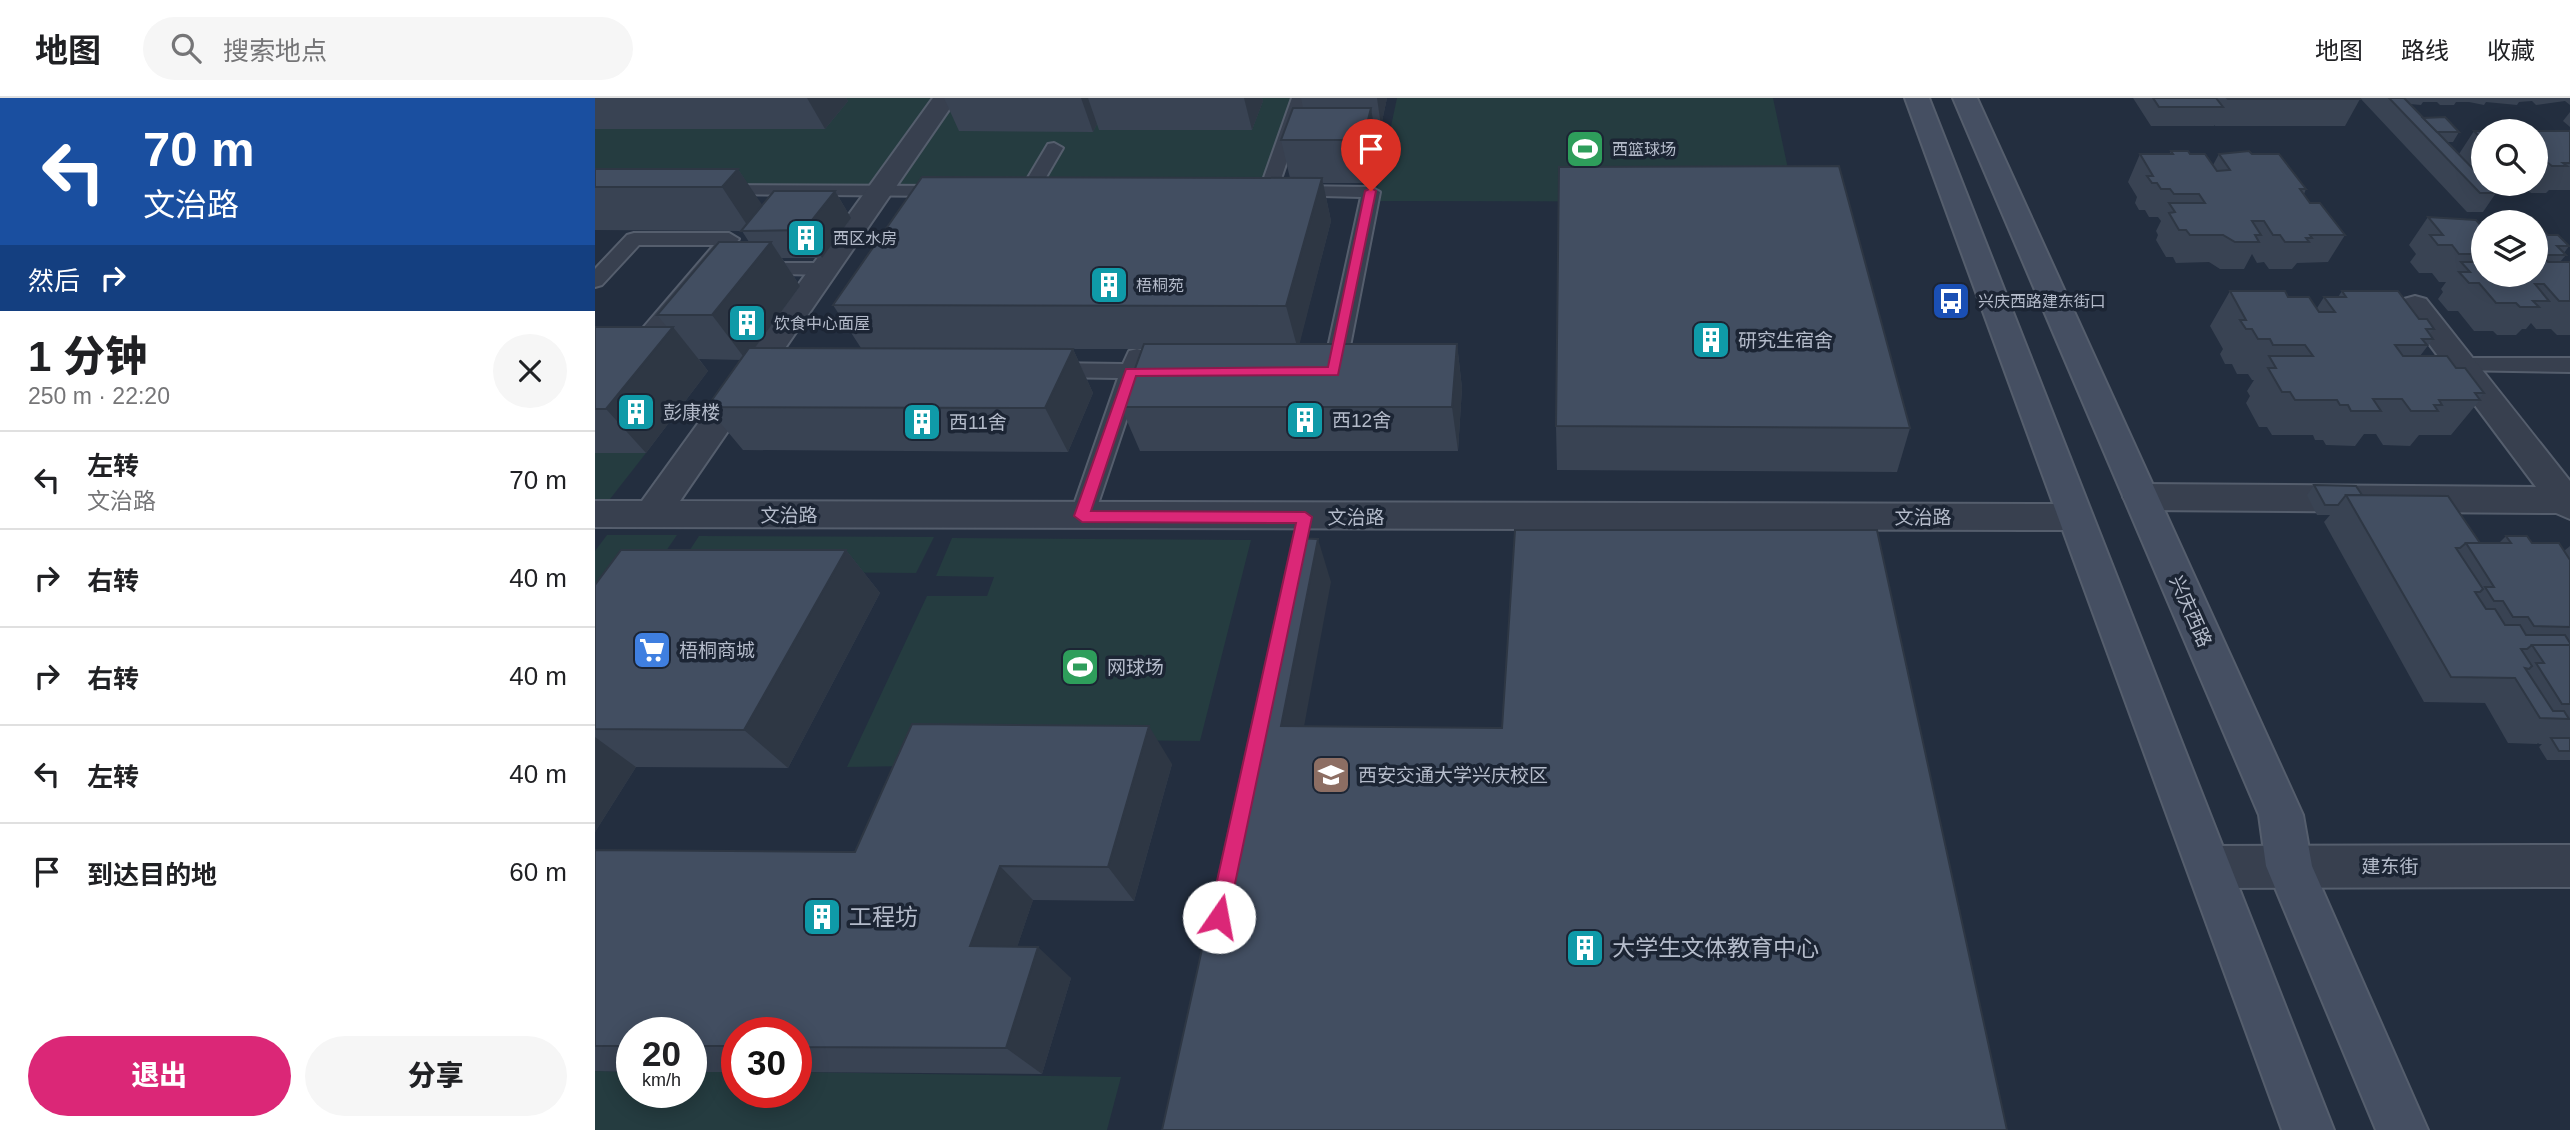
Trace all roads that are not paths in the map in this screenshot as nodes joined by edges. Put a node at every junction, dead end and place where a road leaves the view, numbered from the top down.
1 (945, 98) edge
2 (1300, 98) edge
3 (1917, 98) edge
4 (1965, 98) edge
5 (1054, 148) dead end
6 (704, 190) edge
7 (881, 191) junction
8 (962, 191) edge
9 (1056, 191) edge
10 (1228, 191) edge
11 (1268, 191) junction
12 (704, 269) junction
13 (826, 269) junction
14 (595, 281) edge
15 (2415, 305) dead end
16 (595, 336) edge
17 (1134, 363) junction
18 (2462, 365) junction
19 (2570, 365) edge
20 (1021, 370) edge
21 (1185, 372) edge
22 (1307, 372) edge
23 (2141, 497) junction
24 (2567, 503) edge
25 (651, 515) junction
26 (1082, 516) junction
27 (2075, 517) junction
28 (598, 518) edge
29 (2288, 866) junction
30 (2570, 866) edge
31 (2210, 867) junction
32 (2308, 1130) edge
33 (2402, 1130) edge

1 - 7 street
2 - 11 lane
3 - 27 main road
4 - 23 main road, 兴庆西路
5 - 9 lane
6 - 7 lane
7 - 8 lane
7 - 13 street
10 - 11 lane
11 - 22 lane
12 - 13 lane
12 - 14 lane
12 - 16 lane
13 - 25 street
15 - 18 street
17 - 20 lane
17 - 21 lane
17 - 26 lane
18 - 19 lane
18 - 24 street
23 - 24 street
23 - 29 main road, 兴庆西路
25 - 26 street, 文治路
25 - 28 street, 文治路
26 - 27 street, 文治路
27 - 31 main road
29 - 30 street, 建东街
29 - 31 street, 建东街
29 - 33 main road, 兴庆西路
31 - 32 main road

